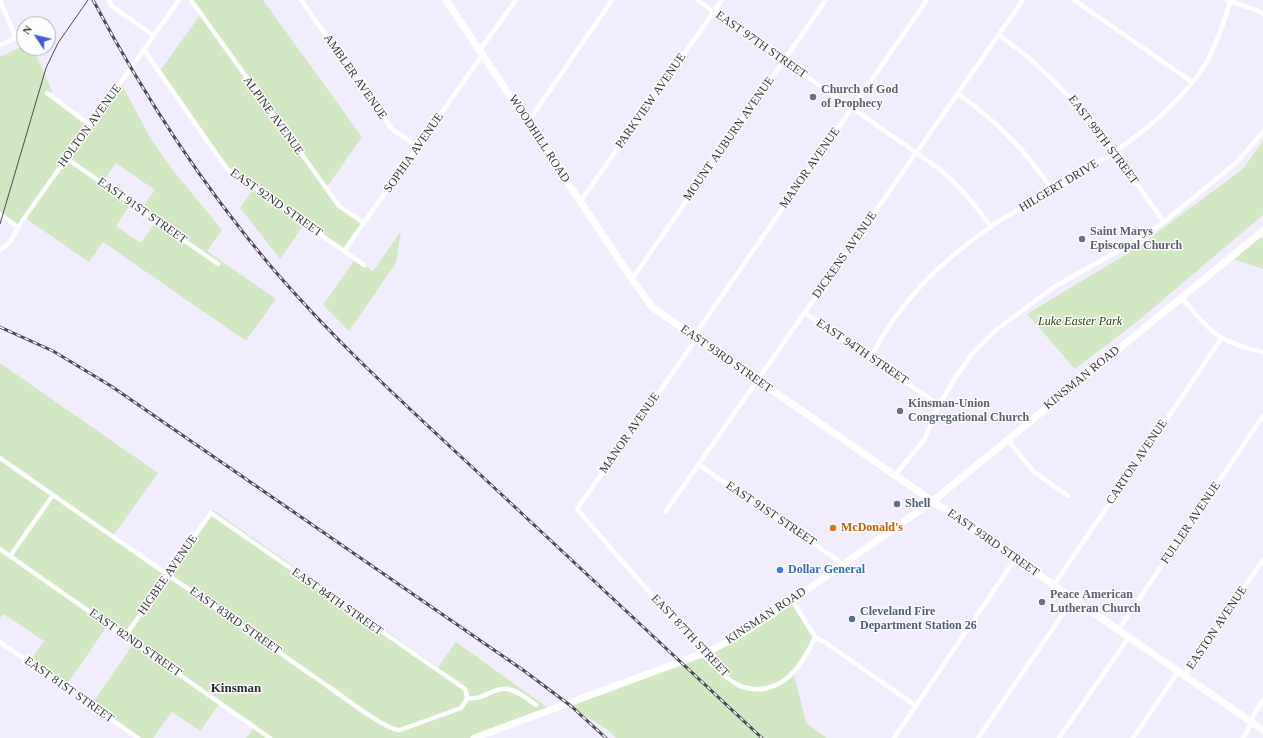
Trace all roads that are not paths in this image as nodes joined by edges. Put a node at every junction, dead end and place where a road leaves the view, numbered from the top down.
1 (0, 0) edge
2 (109, 0) edge
3 (179, 0) edge
4 (191, 0) edge
5 (301, 0) edge
6 (446, 0) edge
7 (516, 0) edge
8 (612, 0) edge
9 (697, 0) edge
10 (722, 0) edge
11 (826, 0) edge
12 (927, 0) edge
13 (1023, 0) edge
14 (1074, 0) edge
15 (1229, 1) edge
16 (714, 12) junction
17 (1262, 12) edge
18 (999, 35) junction
19 (154, 36) junction
20 (0, 45) edge
21 (144, 50) junction
22 (482, 52) junction
23 (783, 61) junction
24 (1192, 82) junction
25 (47, 93) dead end
26 (957, 94) junction
27 (852, 109) junction
28 (528, 122) junction
29 (90, 125) junction
30 (1263, 132) edge
31 (418, 147) junction
32 (915, 153) junction
33 (1115, 153) junction
34 (66, 158) junction
35 (1052, 190) junction
36 (580, 202) junction
37 (0, 214) edge
38 (1164, 222) junction
39 (364, 223) junction
40 (18, 227) junction
41 (990, 227) junction
42 (1263, 231) edge
43 (0, 250) edge
44 (344, 251) junction
45 (218, 264) dead end
46 (364, 265) dead end
47 (632, 279) junction
48 (1182, 298) junction
49 (805, 313) junction
50 (695, 337) junction
51 (1221, 339) junction
52 (1263, 352) edge
53 (871, 357) junction
54 (758, 381) junction
55 (939, 405) junction
56 (1263, 416) edge
57 (1007, 439) junction
58 (0, 458) edge
59 (699, 465) junction
60 (895, 475) junction
61 (52, 494) junction
62 (1068, 496) dead end
63 (932, 501) junction
64 (577, 509) joint
65 (666, 511) dead end
66 (211, 513) joint
67 (0, 549) edge
68 (10, 556) junction
69 (1015, 558) junction
70 (1263, 560) edge
71 (843, 564) junction
72 (168, 574) junction
73 (1054, 585) junction
74 (1073, 599) junction
75 (792, 600) junction
76 (1118, 630) junction
77 (125, 636) junction
78 (1129, 637) junction
79 (815, 638) junction
80 (0, 642) edge
81 (1181, 674) junction
82 (467, 698) junction
83 (1263, 700) edge
84 (536, 705) dead end
85 (916, 706) junction
86 (1251, 722) junction
87 (1263, 730) edge
88 (138, 738) edge
89 (270, 738) edge
90 (474, 738) edge
91 (894, 738) edge
92 (978, 738) edge
93 (1059, 738) edge
94 (1133, 738) edge
95 (1243, 738) edge

1 - 20 street
2 - 19 street
3 - 19 street, HOLTON AVENUE
4 - 39 street, ALPINE AVENUE
5 - 31 street, AMBLER AVENUE
6 - 22 main road, WOODHILL ROAD
7 - 22 street, SOPHIA AVENUE
8 - 28 street
9 - 16 street, EAST 97TH STREET
10 - 16 street, PARKVIEW AVENUE
11 - 23 street, MOUNT AUBURN AVENUE
12 - 27 street, MANOR AVENUE
13 - 18 street, DICKENS AVENUE
14 - 24 street
15 - 17 street
15 - 24 street, HILGERT DRIVE
16 - 23 street, EAST 97TH STREET
16 - 36 street, PARKVIEW AVENUE
18 - 26 street, DICKENS AVENUE
18 - 33 street, EAST 99TH STREET
19 - 21 street, HOLTON AVENUE
21 - 29 street, HOLTON AVENUE
21 - 44 street, EAST 92ND STREET
22 - 28 main road, WOODHILL ROAD
22 - 31 street, SOPHIA AVENUE
23 - 27 street, EAST 97TH STREET
23 - 47 street, MOUNT AUBURN AVENUE
24 - 33 street, HILGERT DRIVE
25 - 29 street
26 - 32 street, DICKENS AVENUE
26 - 35 street
27 - 32 street, EAST 97TH STREET
27 - 50 street, MANOR AVENUE
28 - 36 main road, WOODHILL ROAD
29 - 34 street, HOLTON AVENUE
30 - 38 street
31 - 39 street, SOPHIA AVENUE
32 - 41 street, EAST 97TH STREET
32 - 49 street, DICKENS AVENUE
33 - 35 street, HILGERT DRIVE
33 - 38 street, EAST 99TH STREET
34 - 40 street, HOLTON AVENUE
34 - 45 street, EAST 91ST STREET
35 - 41 street, HILGERT DRIVE
36 - 47 main road, WOODHILL ROAD
37 - 40 street
38 - 55 street
39 - 44 street, SOPHIA AVENUE
40 - 43 street, HOLTON AVENUE
41 - 53 street, HILGERT DRIVE
42 - 48 main road, KINSMAN ROAD
44 - 46 street, EAST 92ND STREET
47 - 50 main road, EAST 93RD STREET
48 - 51 street
48 - 57 main road, KINSMAN ROAD
49 - 53 street, EAST 94TH STREET
49 - 54 street, DICKENS AVENUE
50 - 54 main road, EAST 93RD STREET
50 - 64 street, MANOR AVENUE
51 - 52 street
51 - 73 street, CARTON AVENUE
53 - 55 street, EAST 94TH STREET
54 - 59 street, DICKENS AVENUE
54 - 60 main road, EAST 93RD STREET
55 - 60 street
56 - 76 street, FULLER AVENUE
57 - 62 street
57 - 63 main road, KINSMAN ROAD
58 - 61 street, EAST 83RD STREET
59 - 65 street, DICKENS AVENUE
59 - 71 street, EAST 91ST STREET
60 - 63 main road, EAST 93RD STREET
61 - 68 street
61 - 72 street, EAST 83RD STREET
63 - 69 main road, EAST 93RD STREET
63 - 71 main road, KINSMAN ROAD
64 - 79 street, EAST 87TH STREET
66 - 72 street, HIGBEE AVENUE
66 - 82 street, EAST 84TH STREET
67 - 68 street, EAST 82ND STREET
68 - 77 street, EAST 82ND STREET
69 - 73 main road, EAST 93RD STREET
69 - 85 street
70 - 81 street, EASTON AVENUE
71 - 75 main road, KINSMAN ROAD
72 - 77 street, HIGBEE AVENUE
72 - 82 street, EAST 83RD STREET
73 - 74 main road, EAST 93RD STREET
74 - 76 main road, EAST 93RD STREET
74 - 92 street
75 - 79 street
75 - 90 main road, KINSMAN ROAD
76 - 78 main road, EAST 93RD STREET
77 - 89 street, EAST 82ND STREET
78 - 81 main road, EAST 93RD STREET
78 - 93 street
79 - 85 street
80 - 88 street, EAST 81ST STREET
81 - 86 main road, EAST 93RD STREET
81 - 94 street, EASTON AVENUE
82 - 84 street
83 - 86 street
85 - 91 street
86 - 87 main road, EAST 93RD STREET
86 - 95 street

